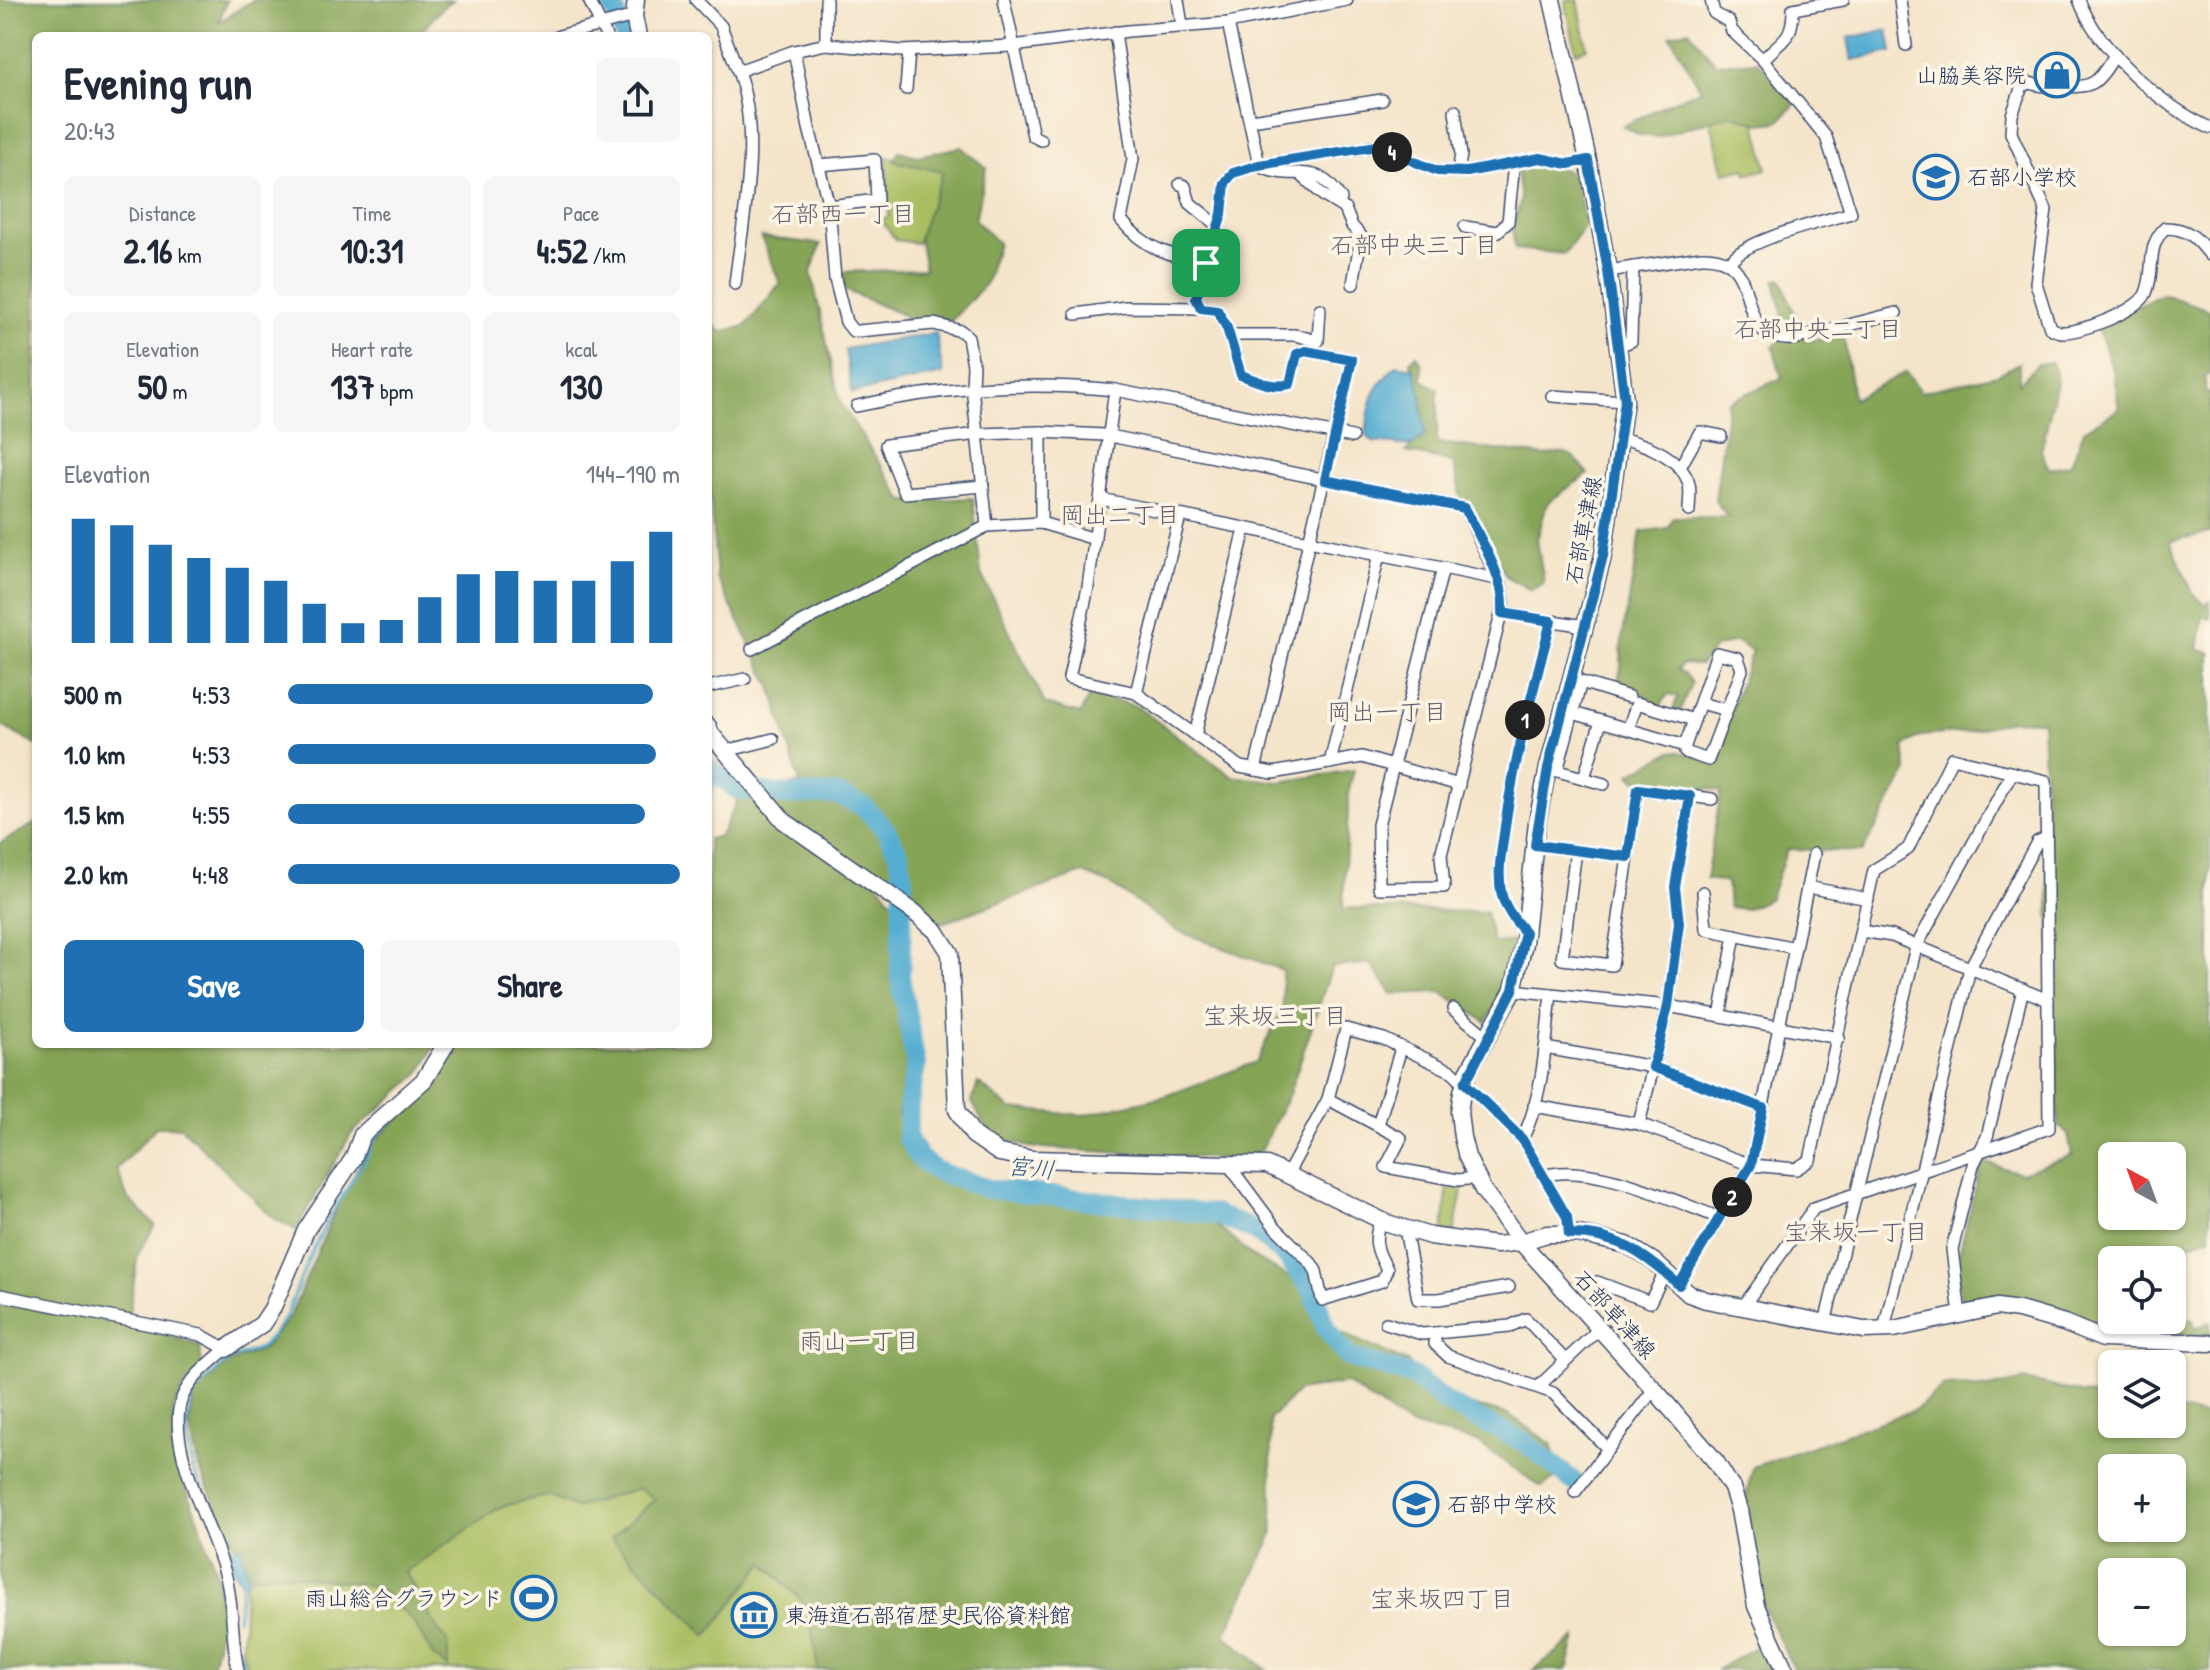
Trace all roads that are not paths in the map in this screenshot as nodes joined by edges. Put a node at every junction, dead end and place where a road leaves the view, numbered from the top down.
1 (589, 0) edge
2 (696, 0) edge
3 (826, 0) edge
4 (1004, 0) edge
5 (1178, 0) edge
6 (1347, 0) edge
7 (1552, 0) edge
8 (1711, 0) edge
9 (1843, 0) edge
10 (1900, 0) edge
11 (2079, 0) edge
12 (636, 7) edge
13 (1228, 23) junction
14 (602, 24) junction
15 (1182, 25) junction
16 (573, 32) edge
17 (605, 32) edge
18 (638, 32) edge
19 (1115, 32) junction
20 (826, 44) junction
21 (1906, 45) dead end
22 (1013, 46) junction
23 (794, 51) junction
24 (909, 51) junction
25 (2115, 55) junction
26 (1763, 60) junction
27 (738, 71) junction
28 (906, 89) dead end
29 (1382, 100) dead end
30 (1455, 111) dead end
31 (1251, 120) junction
32 (2210, 128) edge
33 (1041, 140) dead end
34 (1588, 160) junction
35 (1514, 163) junction
36 (819, 165) junction
37 (1259, 165) junction
38 (1458, 171) junction
39 (1299, 173) junction
40 (1180, 184) dead end
41 (1341, 199) dead end
42 (829, 206) junction
43 (1218, 226) junction
44 (1465, 227) dead end
45 (2210, 255) edge
46 (1730, 262) junction
47 (1206, 263) junction
48 (1633, 267) junction
49 (1608, 271) junction
50 (735, 284) dead end
51 (1353, 284) dead end
52 (1201, 308) junction
53 (1320, 309) dead end
54 (1896, 313) dead end
55 (1076, 314) dead end
56 (1230, 335) junction
57 (1619, 346) junction
58 (972, 387) junction
59 (1115, 390) junction
60 (1552, 396) dead end
61 (1625, 401) junction
62 (857, 406) dead end
63 (1041, 432) junction
64 (977, 434) junction
65 (1336, 434) junction
66 (1109, 436) junction
67 (1721, 436) dead end
68 (1352, 437) dead end
69 (1620, 438) junction
70 (1680, 467) junction
71 (1325, 480) junction
72 (983, 486) junction
73 (1100, 499) junction
74 (1689, 511) dead end
75 (1180, 516) junction
76 (1041, 523) junction
77 (987, 526) junction
78 (1245, 529) junction
79 (1095, 539) junction
80 (1311, 542) junction
81 (1379, 555) junction
82 (1443, 568) junction
83 (1497, 579) junction
84 (1502, 613) junction
85 (1551, 621) junction
86 (1585, 626) junction
87 (752, 649) dead end
88 (745, 679) dead end
89 (712, 686) edge
90 (1136, 693) junction
91 (1629, 697) dead end
92 (1700, 703) junction
93 (1727, 710) junction
94 (1568, 712) junction
95 (1694, 720) junction
96 (1601, 721) junction
97 (1628, 729) junction
98 (1195, 735) junction
99 (712, 738) edge
100 (773, 739) dead end
101 (1685, 746) junction
102 (726, 751) junction
103 (1330, 763) junction
104 (1393, 766) junction
105 (1553, 769) junction
106 (1255, 770) junction
107 (2012, 773) junction
108 (1584, 778) junction
109 (1604, 784) dead end
110 (1459, 785) junction
111 (1690, 796) junction
112 (1712, 799) dead end
113 (2046, 838) junction
114 (1535, 845) junction
115 (1576, 850) junction
116 (1814, 854) dead end
117 (1628, 857) junction
118 (1807, 887) junction
119 (1703, 892) dead end
120 (1868, 899) junction
121 (1861, 931) junction
122 (1525, 932) junction
123 (1735, 935) junction
124 (1916, 947) junction
125 (1795, 948) junction
126 (1970, 968) junction
127 (2023, 989) junction
128 (1513, 990) junction
129 (1551, 994) junction
130 (2048, 1000) junction
131 (1668, 1006) junction
132 (1453, 1009) dead end
133 (1720, 1016) junction
134 (1779, 1027) junction
135 (1488, 1038) junction
136 (1839, 1038) junction
137 (444, 1048) edge
138 (1401, 1048) junction
139 (1545, 1048) junction
140 (1653, 1067) junction
141 (1465, 1083) junction
142 (1328, 1099) junction
143 (1534, 1106) junction
144 (1763, 1108) junction
145 (1639, 1124) junction
146 (1378, 1125) junction
147 (1522, 1139) junction
148 (1979, 1152) junction
149 (1228, 1164) junction
150 (1751, 1165) junction
151 (1921, 1172) junction
152 (1287, 1175) junction
153 (1543, 1176) junction
154 (1477, 1178) junction
155 (1857, 1193) junction
156 (1720, 1218) junction
157 (1381, 1220) junction
158 (1405, 1229) junction
159 (1569, 1234) junction
160 (1521, 1242) junction
161 (1665, 1272) junction
162 (1597, 1282) dead end
163 (1679, 1285) junction
164 (1509, 1287) dead end
165 (0, 1295) edge
166 (1742, 1308) junction
167 (1960, 1315) junction
168 (1386, 1323) dead end
169 (1825, 1323) junction
170 (1600, 1328) junction
171 (1884, 1329) junction
172 (1435, 1333) junction
173 (2210, 1343) edge
174 (226, 1349) junction
175 (1565, 1360) junction
176 (1538, 1387) junction
177 (1654, 1389) junction
178 (1608, 1449) junction
179 (1575, 1492) dead end
180 (238, 1670) edge
181 (1785, 1670) edge

1 - 14 street
2 - 27 street
3 - 20 street
4 - 22 street
5 - 15 street
6 - 13 street
7 - 34 street, 石部草津線
8 - 26 street
9 - 26 street
10 - 21 street
11 - 25 street
12 - 14 street
12 - 18 street
13 - 15 street
13 - 31 street
14 - 16 street
14 - 17 street
15 - 19 street
19 - 22 street
19 - 47 street
20 - 23 street
20 - 24 street
22 - 24 street
22 - 33 street
23 - 27 street
23 - 36 street
24 - 28 street
25 - 32 street
25 - 45 street
26 - 46 street
27 - 50 street
29 - 31 street
30 - 38 street
31 - 37 street
34 - 35 street
34 - 49 street, 石部草津線
35 - 38 street
35 - 44 street
36 - 42 street
36 - 42 street
37 - 38 street
37 - 39 street
37 - 43 street
39 - 41 street
39 - 51 street
40 - 43 street
42 - 58 street
43 - 47 street
46 - 48 street
46 - 54 street
47 - 52 street
48 - 49 street
48 - 57 street
49 - 57 street, 石部草津線
52 - 55 street
52 - 56 street
53 - 56 street
56 - 65 street
57 - 61 street, 石部草津線
58 - 59 street
58 - 62 street
58 - 64 street
59 - 65 street
59 - 66 street
60 - 61 street
61 - 69 street, 石部草津線
63 - 64 street
63 - 66 street
63 - 76 street
64 - 72 street
64 - 72 street
65 - 68 street
65 - 71 street
66 - 71 street
66 - 73 street
67 - 70 street
69 - 70 street
69 - 86 street, 石部草津線
70 - 74 street
71 - 80 street
71 - 83 street
72 - 77 street
73 - 75 street
73 - 79 street
75 - 78 street
75 - 90 street
76 - 77 street
76 - 79 street
77 - 87 street
78 - 80 street
78 - 98 street
79 - 90 street
80 - 81 street
80 - 106 street
81 - 82 street
81 - 103 street
82 - 83 street
82 - 104 street
83 - 84 street
84 - 85 street
84 - 110 street
85 - 86 street
85 - 122 street
86 - 94 street, 石部草津線
88 - 89 street
90 - 98 street
91 - 94 street
92 - 93 street
92 - 93 street
92 - 95 street
93 - 101 street
94 - 96 street
94 - 105 street, 石部草津線
95 - 97 street
95 - 101 street
96 - 97 street
96 - 108 street
97 - 101 street
98 - 106 street
99 - 102 street
100 - 102 street
102 - 149 street
103 - 104 street
103 - 106 street
104 - 110 street
104 - 110 street
105 - 108 street
105 - 114 street, 石部草津線
107 - 113 street
107 - 120 street
107 - 124 street
108 - 109 street
111 - 112 street
111 - 117 street
111 - 131 street
113 - 126 street
113 - 130 street
114 - 115 street
114 - 122 street, 石部草津線
115 - 117 street
115 - 117 street
116 - 118 street
118 - 120 street
118 - 125 street
119 - 123 street
120 - 121 street
121 - 124 street
121 - 136 street
122 - 128 street, 石部草津線
123 - 125 street
123 - 133 street
124 - 126 street
124 - 155 street
125 - 134 street
126 - 127 street
126 - 151 street
127 - 130 street
127 - 148 street
128 - 129 street
128 - 135 street, 石部草津線
129 - 131 street
129 - 139 street
130 - 148 street
131 - 133 street
131 - 140 street
132 - 135 street
133 - 134 street
134 - 136 street
134 - 144 street
135 - 141 street, 石部草津線
136 - 150 street
137 - 174 street
138 - 141 street
138 - 142 street
138 - 146 street
139 - 140 street
139 - 143 street
140 - 144 street
140 - 145 street
141 - 147 street
141 - 154 street, 石部草津線
142 - 146 street
142 - 152 street
143 - 145 street
143 - 147 street
144 - 150 street
145 - 150 street
146 - 154 street
147 - 153 street
148 - 151 street
148 - 167 street
149 - 152 street
149 - 157 street
150 - 156 street
151 - 155 street
151 - 171 street
152 - 157 street
153 - 156 street
153 - 159 street
154 - 160 street, 石部草津線
155 - 166 street
155 - 169 street
156 - 163 street
157 - 158 street
158 - 160 street
158 - 164 street
159 - 160 street
159 - 161 street
160 - 170 street, 石部草津線
161 - 162 street
161 - 163 street
163 - 166 street
165 - 174 street
166 - 169 street
167 - 171 street
167 - 173 street
168 - 172 street
169 - 171 street
170 - 175 street
170 - 177 street, 石部草津線
172 - 175 street
172 - 176 street
174 - 180 street
175 - 176 street
176 - 178 street
177 - 178 street
177 - 181 street, 石部草津線
178 - 179 street

